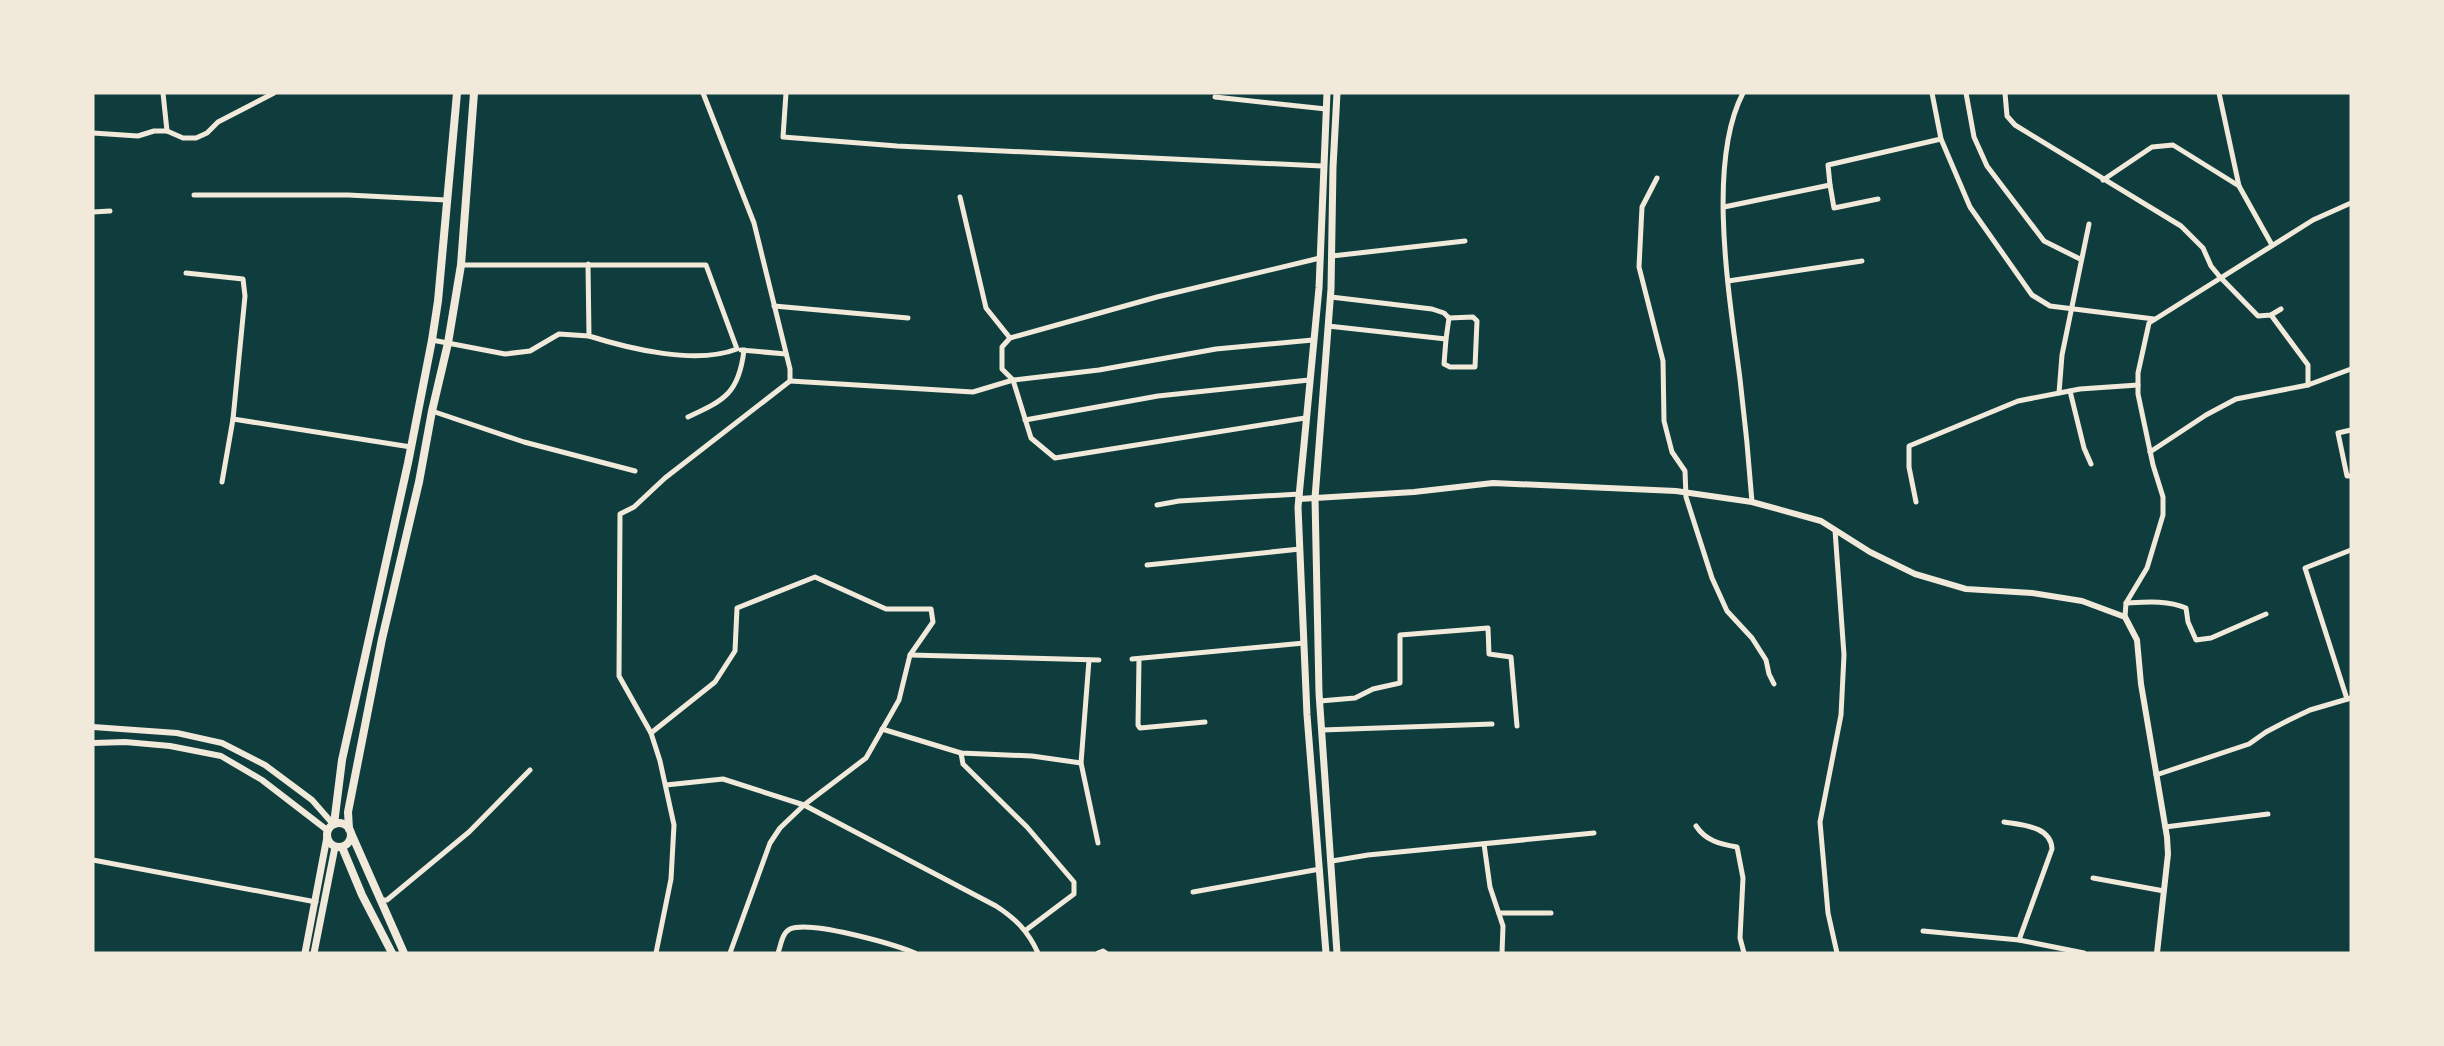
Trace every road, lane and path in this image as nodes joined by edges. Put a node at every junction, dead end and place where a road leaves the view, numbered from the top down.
1 (163, 93) edge
2 (274, 93) edge
3 (457, 93) edge
4 (474, 93) edge
5 (703, 93) edge
6 (786, 93) edge
7 (1327, 93) edge
8 (1336, 93) edge
9 (1742, 93) edge
10 (1932, 93) edge
11 (1966, 93) edge
12 (2005, 93) edge
13 (2219, 93) edge
14 (1215, 97) dead end
15 (1326, 109) junction
16 (167, 131) junction
17 (93, 132) edge
18 (1941, 139) junction
19 (1322, 166) junction
20 (1657, 178) dead end
21 (2103, 180) junction
22 (1830, 185) junction
23 (2239, 186) junction
24 (194, 195) dead end
25 (960, 197) dead end
26 (1878, 199) dead end
27 (446, 200) junction
28 (2351, 203) edge
29 (1724, 207) junction
30 (110, 211) dead end
31 (93, 212) edge
32 (2090, 224) dead end
33 (1465, 241) dead end
34 (2272, 246) junction
35 (1335, 256) junction
36 (1320, 258) junction
37 (2080, 259) junction
38 (1861, 261) dead end
39 (588, 264) junction
40 (461, 265) junction
41 (186, 273) dead end
42 (2220, 277) junction
43 (1728, 281) junction
44 (1331, 297) junction
45 (774, 306) junction
46 (2071, 309) junction
47 (2281, 309) dead end
48 (2271, 315) junction
49 (908, 318) dead end
50 (1449, 318) junction
51 (2154, 319) junction
52 (1328, 327) junction
53 (589, 336) junction
54 (1010, 338) junction
55 (1446, 339) junction
56 (432, 340) junction
57 (1313, 340) junction
58 (448, 343) junction
59 (741, 350) junction
60 (786, 354) junction
61 (2351, 369) edge
62 (1013, 380) junction
63 (1309, 380) junction
64 (790, 381) junction
65 (2138, 385) junction
66 (2308, 385) junction
67 (2070, 391) junction
68 (2059, 393) junction
69 (432, 411) junction
70 (688, 417) dead end
71 (1305, 418) junction
72 (233, 419) junction
73 (1025, 420) junction
74 (2351, 430) edge
75 (411, 447) junction
76 (2150, 452) junction
77 (2091, 464) dead end
78 (635, 471) dead end
79 (2351, 475) edge
80 (222, 482) dead end
81 (1686, 493) junction
82 (1299, 497) junction
83 (1315, 498) junction
84 (1752, 502) junction
85 (1916, 502) dead end
86 (1157, 505) dead end
87 (1835, 530) junction
88 (1300, 549) junction
89 (2351, 550) edge
90 (1147, 565) dead end
91 (2126, 603) junction
92 (2266, 614) dead end
93 (2125, 618) junction
94 (1304, 643) junction
95 (910, 655) junction
96 (1089, 660) junction
97 (1099, 660) dead end
98 (1774, 684) dead end
99 (2349, 699) edge
100 (1320, 701) junction
101 (1205, 722) dead end
102 (1492, 724) dead end
103 (1517, 726) dead end
104 (93, 727) edge
105 (882, 729) junction
106 (1322, 730) junction
107 (177, 733) junction
108 (650, 733) junction
109 (93, 743) edge
110 (175, 747) junction
111 (961, 753) junction
112 (1082, 763) junction
113 (530, 770) dead end
114 (2155, 775) junction
115 (666, 785) junction
116 (804, 804) junction
117 (2268, 814) dead end
118 (2004, 822) dead end
119 (1696, 826) dead end
120 (2165, 828) junction
121 (330, 829) junction
122 (350, 831) junction
123 (1594, 833) dead end
124 (1098, 843) dead end
125 (1484, 844) junction
126 (339, 847) junction
127 (93, 860) edge
128 (1332, 862) junction
129 (1320, 869) junction
130 (2093, 878) dead end
131 (2164, 891) junction
132 (1193, 892) dead end
133 (382, 900) junction
134 (316, 902) junction
135 (1499, 913) junction
136 (1551, 913) dead end
137 (1026, 930) junction
138 (1923, 931) dead end
139 (2019, 940) junction
140 (305, 953) edge
141 (314, 953) edge
142 (392, 953) edge
143 (404, 953) edge
144 (656, 953) edge
145 (730, 953) edge
146 (778, 953) edge
147 (915, 953) edge
148 (1038, 953) edge
149 (1098, 953) edge
150 (1107, 953) edge
151 (1326, 953) edge
152 (1337, 953) edge
153 (1502, 953) edge
154 (1744, 953) edge
155 (1837, 953) edge
156 (2084, 953) edge
157 (2157, 953) edge

1 - 16 street
2 - 16 street
3 - 27 main road
4 - 40 main road
5 - 45 street
6 - 19 street
7 - 15 main road
8 - 35 main road
9 - 29 street
10 - 18 street
11 - 37 street
12 - 21 street
13 - 23 street
14 - 15 street
15 - 19 main road
16 - 17 street
18 - 22 street
18 - 46 street
19 - 36 main road
20 - 81 street
21 - 23 street
21 - 42 street
22 - 26 street
22 - 29 street
23 - 34 street
24 - 27 street
25 - 54 street
27 - 56 main road
28 - 34 street
29 - 43 street
30 - 31 street
32 - 37 street
33 - 35 street
34 - 42 street
35 - 44 main road
36 - 54 street
36 - 57 main road
37 - 46 street
38 - 43 street
39 - 40 street
39 - 53 street
39 - 59 street
40 - 58 main road
41 - 72 street
42 - 48 street
42 - 51 street
43 - 84 street
44 - 50 street
44 - 52 main road
45 - 49 street
45 - 60 street
46 - 51 street
46 - 68 street
47 - 48 street
48 - 66 street
50 - 55 street
50 - 55 street
51 - 65 street
52 - 55 street
52 - 83 main road
53 - 58 street
53 - 59 street
54 - 62 street
56 - 58 street
56 - 75 main road
57 - 62 street
57 - 63 main road
58 - 69 main road
59 - 60 street
59 - 70 street
60 - 64 street
61 - 66 street
62 - 64 street
62 - 73 street
63 - 71 main road
63 - 73 street
64 - 108 street
65 - 67 street
65 - 76 street
66 - 76 street
67 - 68 street
67 - 77 street
68 - 85 street
69 - 78 street
69 - 122 main road
71 - 73 street
71 - 82 main road
72 - 75 street
72 - 80 street
74 - 79 street
75 - 121 main road
76 - 91 street
81 - 83 street
81 - 84 street
81 - 98 street
82 - 83 street
82 - 86 street
82 - 88 main road
83 - 100 main road
84 - 87 street
87 - 93 street
87 - 155 street
88 - 90 street
88 - 94 main road
89 - 99 street
91 - 92 street
91 - 93 street
93 - 114 street
94 - 101 street
94 - 129 main road
95 - 96 street
95 - 105 street
95 - 108 street
96 - 97 street
96 - 112 street
99 - 114 street
100 - 103 street
100 - 106 main road
102 - 106 street
104 - 107 street
105 - 111 street
105 - 116 street
106 - 128 main road
107 - 110 street
107 - 121 street
108 - 115 street
109 - 110 street
110 - 121 street
111 - 112 street
111 - 137 street
112 - 124 street
113 - 133 street
114 - 120 street
115 - 116 street
115 - 144 street
116 - 137 street
116 - 145 street
117 - 120 street
118 - 139 street
119 - 154 street
120 - 131 street
121 - 122 main road
121 - 126 main road
121 - 134 main road
122 - 126 main road
122 - 133 main road
123 - 125 street
125 - 128 street
125 - 135 street
126 - 141 main road
126 - 142 main road
127 - 134 street
128 - 152 main road
129 - 132 street
129 - 151 main road
130 - 131 street
131 - 157 street
133 - 143 main road
134 - 140 main road
135 - 136 street
135 - 153 street
137 - 148 street
138 - 139 street
139 - 156 street
146 - 147 street
149 - 150 street

